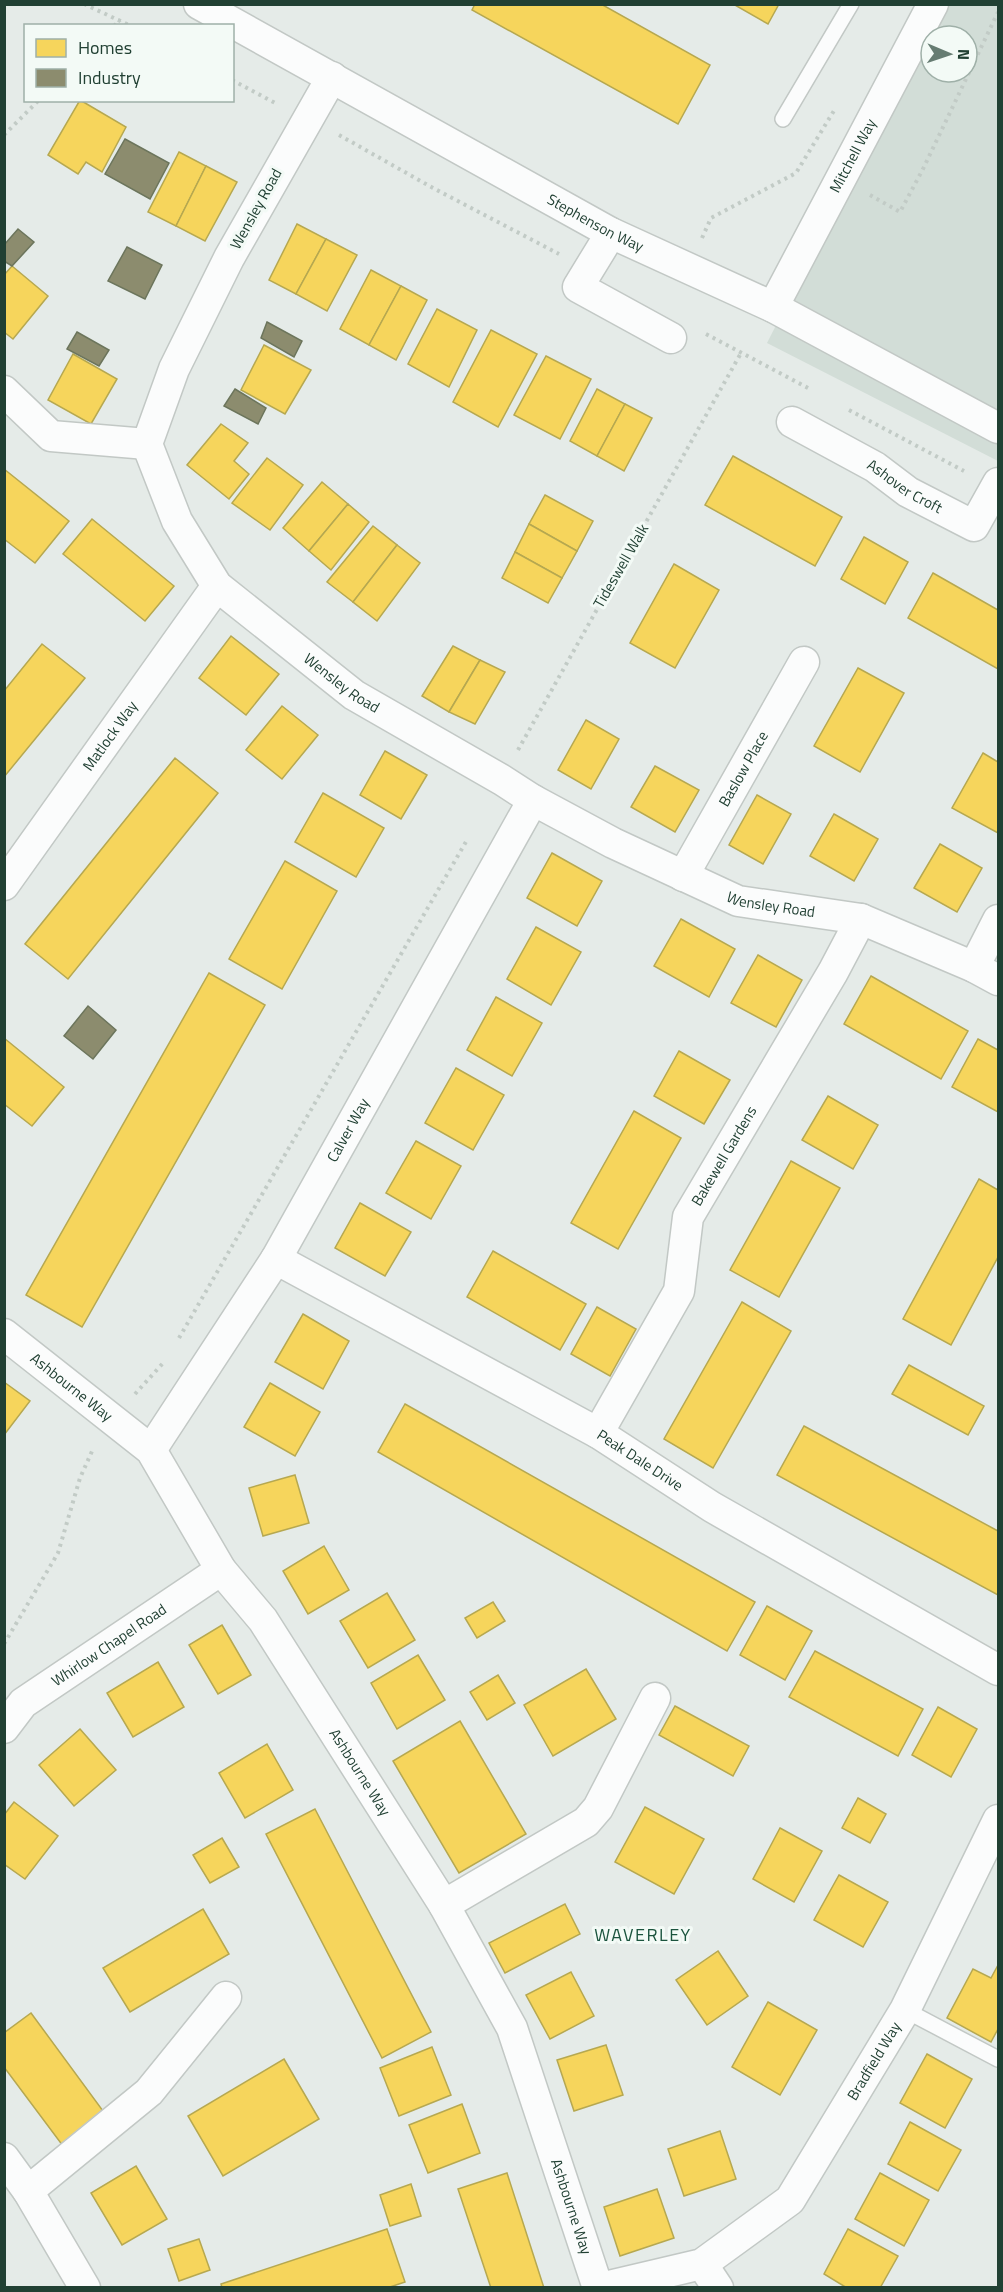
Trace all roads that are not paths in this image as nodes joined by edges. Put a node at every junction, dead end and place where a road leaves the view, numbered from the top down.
1 (200, 4) edge
2 (850, 4) edge
3 (933, 4) edge
4 (332, 77) junction
5 (783, 119) dead end
6 (611, 232) junction
7 (773, 307) junction
8 (671, 338) dead end
9 (4, 391) edge
10 (792, 422) dead end
11 (999, 428) edge
12 (147, 444) junction
13 (999, 483) edge
14 (217, 586) junction
15 (804, 662) dead end
16 (533, 800) junction
17 (683, 876) junction
18 (4, 885) edge
19 (861, 919) junction
20 (999, 920) edge
21 (987, 974) edge
22 (276, 1259) junction
23 (4, 1334) edge
24 (598, 1433) junction
25 (151, 1450) junction
26 (221, 1570) junction
27 (999, 1670) edge
28 (655, 1698) dead end
29 (4, 1728) edge
30 (999, 1820) edge
31 (444, 1905) junction
32 (226, 1997) dead end
33 (905, 2010) junction
34 (999, 2059) edge
35 (4, 2158) edge
36 (28, 2191) junction
37 (702, 2264) junction
38 (85, 2288) edge
39 (599, 2288) edge
40 (718, 2288) edge

1 - 4 street, Stephenson Way
2 - 5 lane
3 - 7 street, Mitchell Way
4 - 6 street, Stephenson Way
4 - 12 street, Wensley Road
6 - 7 street, Stephenson Way
6 - 8 street
7 - 11 street, Stephenson Way
9 - 12 street
10 - 13 street, Ashover Croft
12 - 14 street, Wensley Road
14 - 16 street, Wensley Road
14 - 18 street, Matlock Way
15 - 17 street, Baslow Place
16 - 17 street, Wensley Road
16 - 22 street, Calver Way
17 - 19 street, Wensley Road
19 - 21 street, Wensley Road
19 - 24 street, Bakewell Gardens
20 - 21 street
22 - 24 street, Peak Dale Drive
22 - 25 street, Calver Way
23 - 25 street, Ashbourne Way
24 - 27 street, Peak Dale Drive
25 - 26 street, Ashbourne Way
26 - 29 street, Whirlow Chapel Road
26 - 31 street, Ashbourne Way
28 - 31 street
30 - 33 street, Bradfield Way
31 - 39 street, Ashbourne Way
32 - 36 street
33 - 34 lane
33 - 37 street, Bradfield Way
35 - 36 street
36 - 38 street
37 - 39 street, Bradfield Way
37 - 40 street

